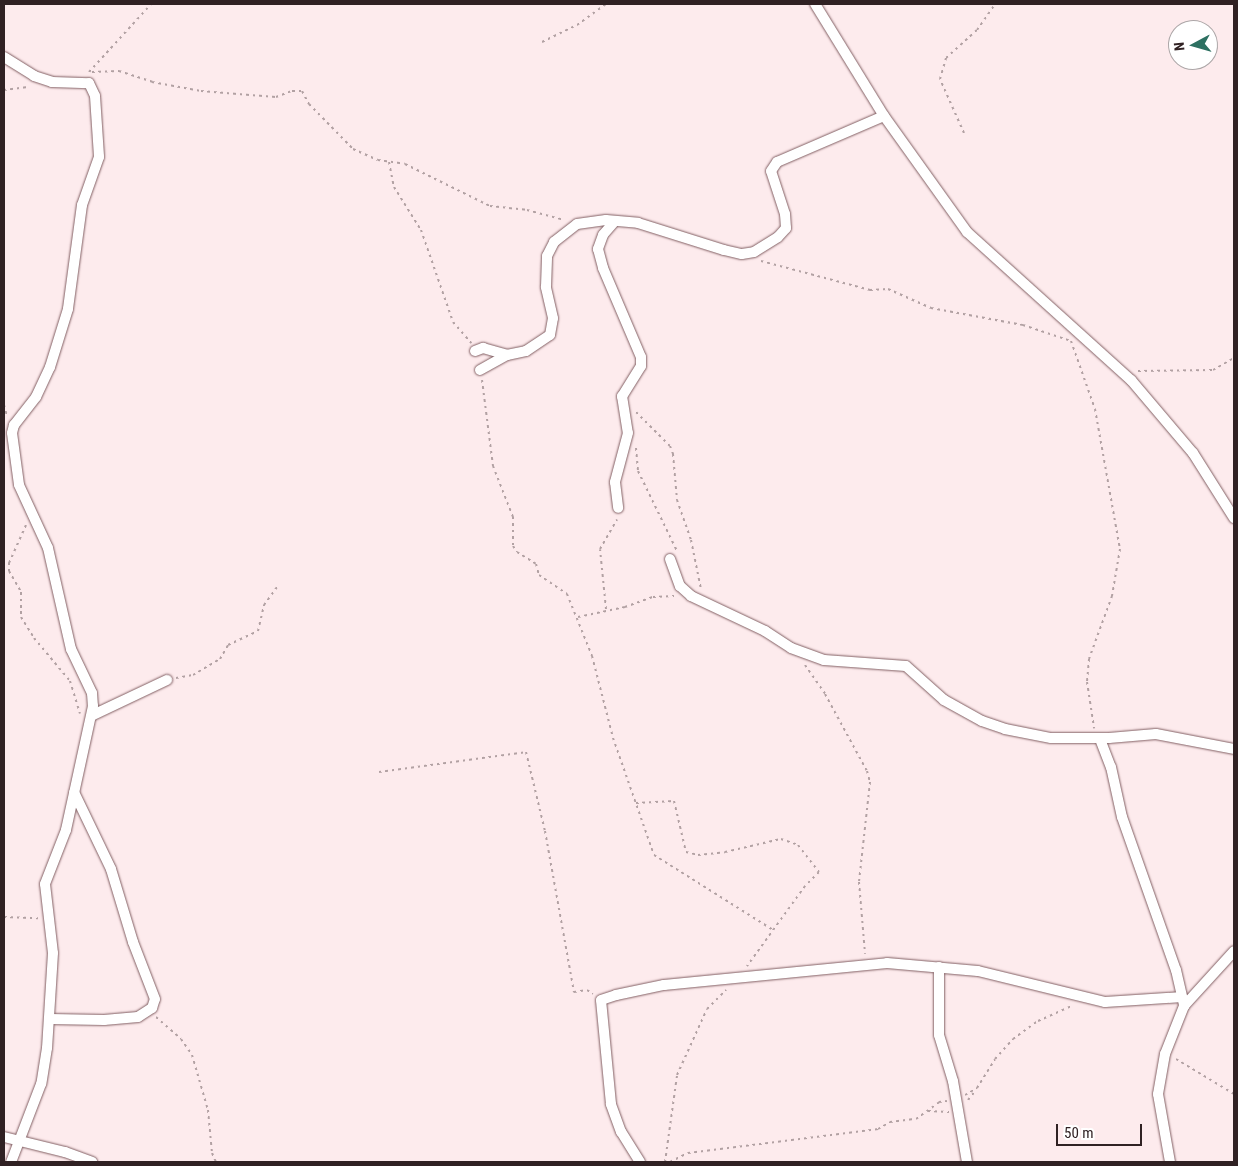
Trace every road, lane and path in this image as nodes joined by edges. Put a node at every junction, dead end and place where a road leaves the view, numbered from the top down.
1 (151, 4) edge
2 (606, 4) edge
3 (815, 4) edge
4 (995, 4) edge
5 (542, 42) dead end
6 (4, 58) edge
7 (88, 73) junction
8 (52, 82) junction
9 (70, 82) junction
10 (4, 90) edge
11 (884, 116) junction
12 (964, 133) dead end
13 (389, 162) junction
14 (615, 221) junction
15 (577, 224) junction
16 (742, 254) junction
17 (1070, 326) junction
18 (1071, 341) junction
19 (475, 351) joint
20 (507, 355) junction
21 (1234, 358) edge
22 (480, 370) joint
23 (1126, 376) junction
24 (635, 410) dead end
25 (628, 434) junction
26 (618, 508) joint
27 (32, 516) junction
28 (1234, 518) edge
29 (674, 557) joint
30 (9, 563) junction
31 (4, 564) edge
32 (277, 587) dead end
33 (691, 596) junction
34 (705, 603) junction
35 (606, 609) junction
36 (578, 617) junction
37 (804, 663) dead end
38 (167, 680) joint
39 (92, 715) junction
40 (87, 729) junction
41 (1099, 739) junction
42 (1234, 749) edge
43 (378, 772) dead end
44 (74, 792) junction
45 (636, 803) junction
46 (4, 917) edge
47 (48, 921) junction
48 (773, 930) junction
49 (1234, 951) edge
50 (866, 965) junction
51 (938, 967) junction
52 (739, 976) junction
53 (601, 1000) junction
54 (1094, 1000) junction
55 (1183, 1002) junction
56 (152, 1008) junction
57 (50, 1018) junction
58 (1165, 1054) junction
59 (1234, 1094) edge
60 (957, 1100) junction
61 (928, 1111) junction
62 (959, 1112) junction
63 (4, 1137) edge
64 (18, 1141) junction
65 (11, 1162) edge
66 (92, 1162) edge
67 (216, 1162) edge
68 (640, 1162) edge
69 (666, 1162) edge
70 (670, 1162) edge
71 (967, 1162) edge
72 (1170, 1162) edge

1 - 7 path
2 - 5 path
3 - 11 street
4 - 12 path
6 - 8 street
7 - 9 path
7 - 13 path
8 - 9 street
8 - 10 path
9 - 27 street
11 - 16 street
11 - 17 street
13 - 15 path
13 - 19 path
14 - 15 street
14 - 16 street
14 - 25 street
15 - 20 street
16 - 18 path
17 - 18 path
17 - 23 street
18 - 41 path
19 - 20 street
20 - 22 street
21 - 23 path
22 - 36 path
23 - 28 street
24 - 34 path
25 - 26 street
25 - 29 path
26 - 35 path
27 - 30 path
27 - 39 street
29 - 33 street
30 - 31 path
30 - 40 path
32 - 38 path
33 - 34 street
33 - 35 path
34 - 41 street
35 - 36 path
36 - 45 path
37 - 50 path
38 - 39 street
39 - 40 street
40 - 44 street
41 - 42 street
41 - 55 street
43 - 53 path
44 - 47 street
44 - 56 street
45 - 48 path
45 - 48 path
46 - 47 path
47 - 57 street
48 - 52 path
49 - 55 street
50 - 51 street
50 - 52 street
51 - 54 street
51 - 60 street
52 - 53 street
52 - 69 path
53 - 68 street
54 - 55 street
54 - 60 path
55 - 58 street
56 - 57 street
56 - 67 path
57 - 64 street
58 - 59 path
58 - 72 street
60 - 61 path
60 - 62 street
61 - 62 path
61 - 70 path
62 - 71 street
63 - 64 street
64 - 65 street
64 - 66 street

